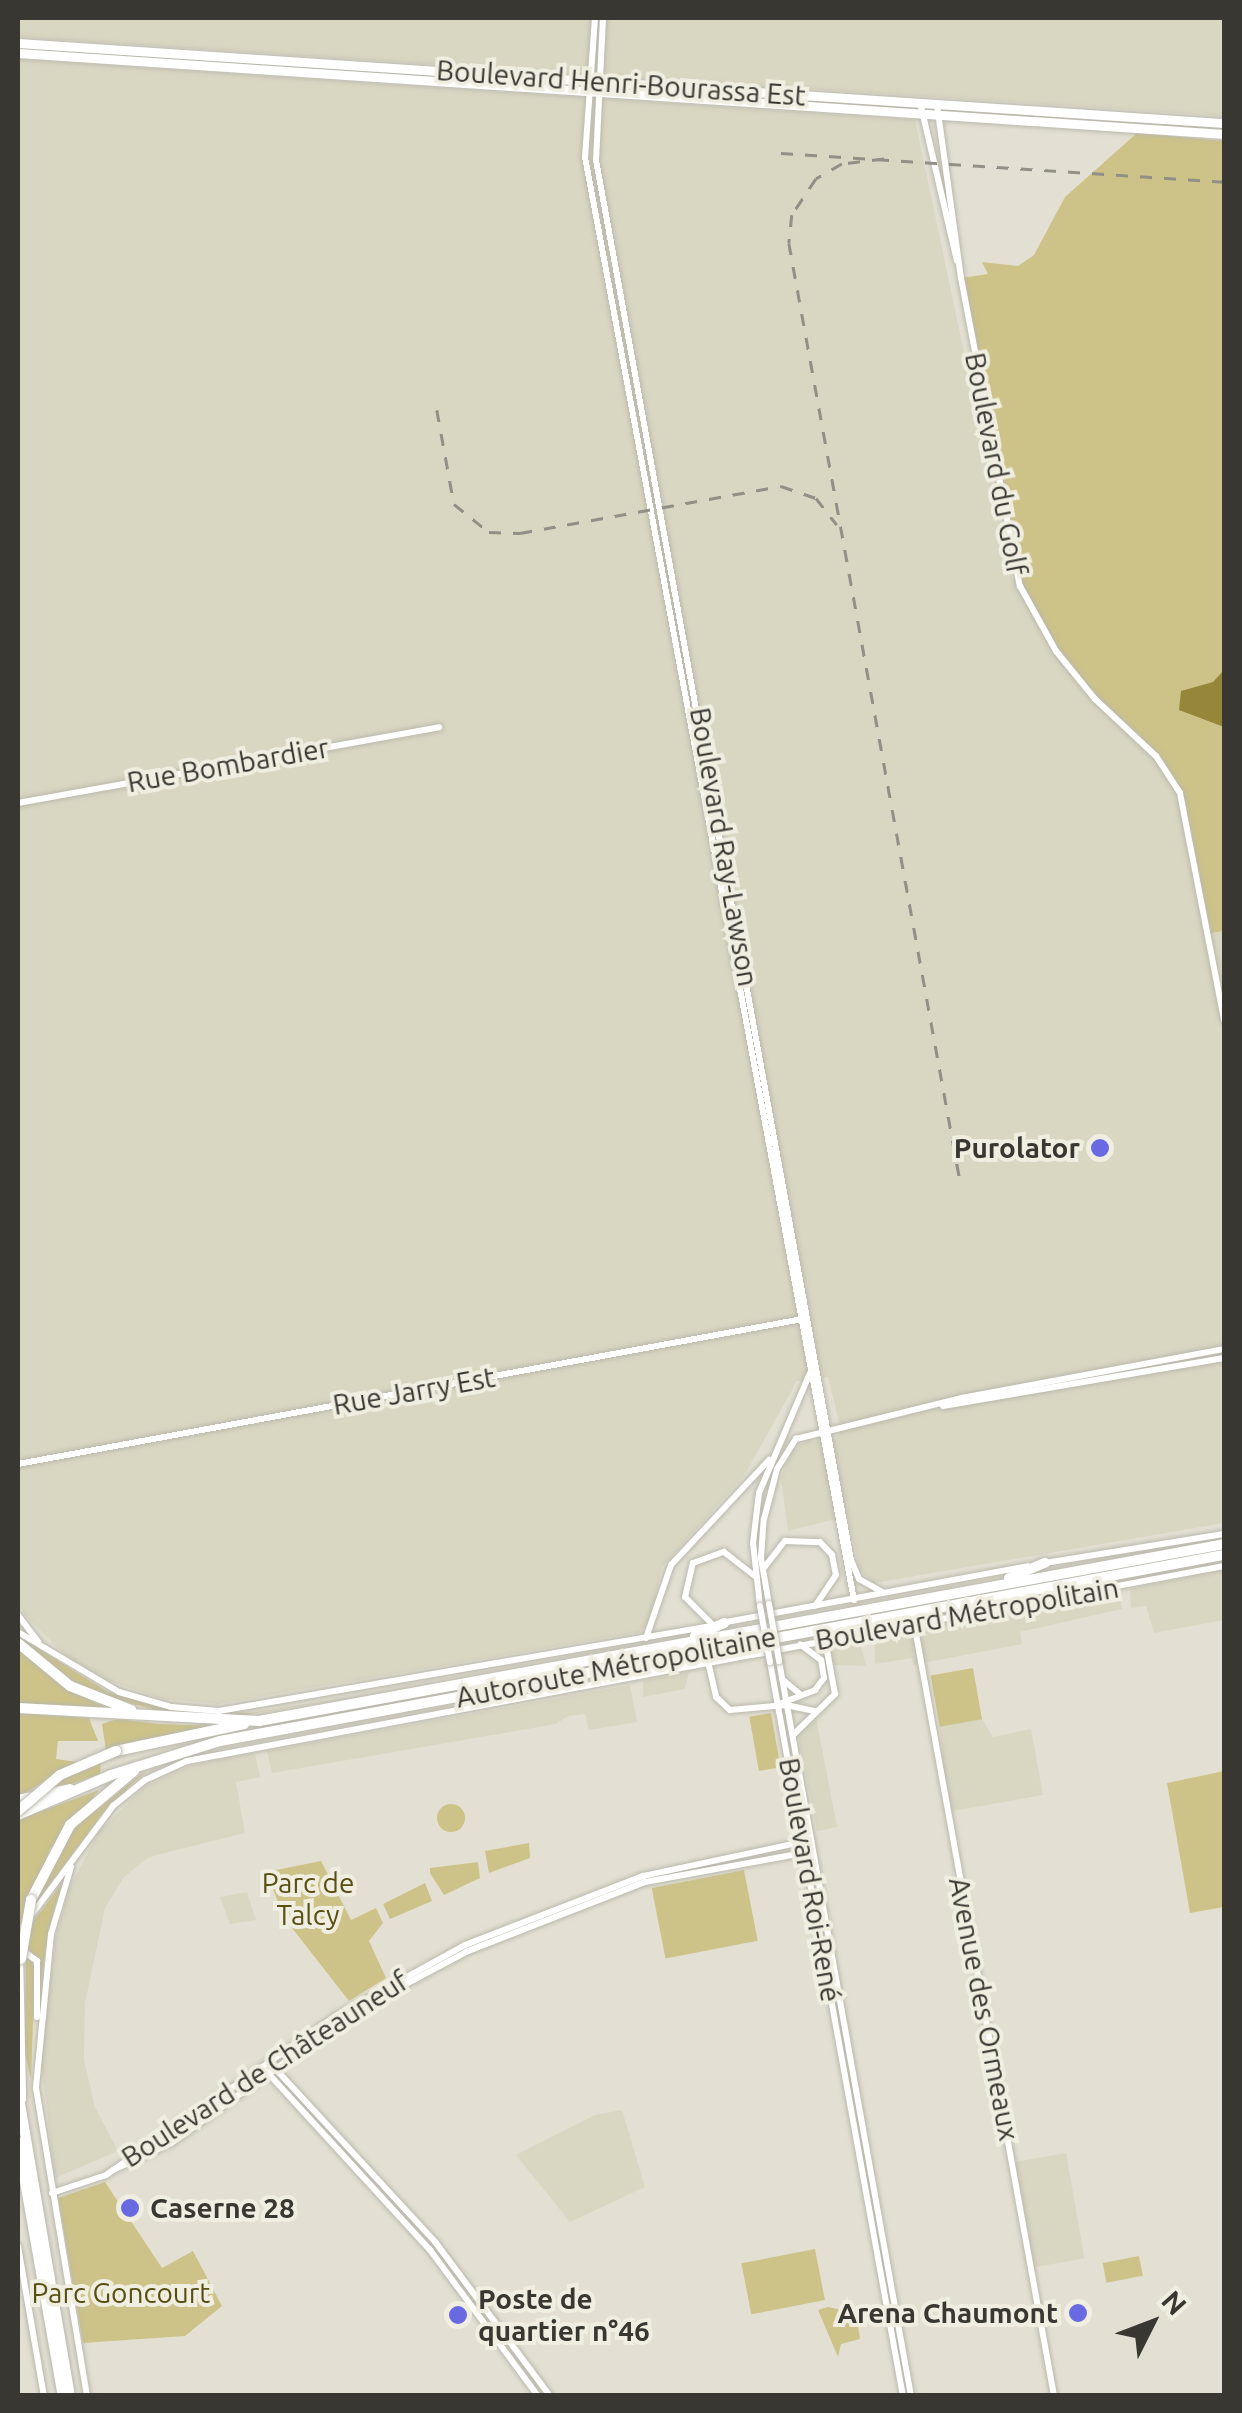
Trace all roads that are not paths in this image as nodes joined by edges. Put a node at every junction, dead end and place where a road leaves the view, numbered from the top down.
1 (594, 18) edge
2 (603, 18) edge
3 (18, 43) edge
4 (18, 54) edge
5 (594, 86) junction
6 (920, 107) junction
7 (936, 109) junction
8 (1224, 124) edge
9 (1224, 134) edge
10 (960, 267) junction
11 (623, 301) junction
12 (612, 303) junction
13 (439, 727) dead end
14 (18, 804) edge
15 (1224, 1020) edge
16 (797, 1239) junction
17 (786, 1241) junction
18 (811, 1318) junction
19 (800, 1320) junction
20 (1224, 1349) edge
21 (1224, 1358) edge
22 (810, 1372) junction
23 (936, 1406) junction
24 (827, 1430) junction
25 (770, 1460) junction
26 (18, 1464) edge
27 (1224, 1534) edge
28 (1224, 1544) edge
29 (1224, 1555) edge
30 (1045, 1563) junction
31 (1224, 1566) edge
32 (764, 1569) junction
33 (755, 1576) junction
34 (959, 1593) junction
35 (885, 1594) junction
36 (854, 1601) junction
37 (765, 1605) junction
38 (814, 1607) junction
39 (18, 1615) edge
40 (719, 1624) junction
41 (914, 1624) junction
42 (18, 1632) edge
43 (646, 1639) junction
44 (825, 1640) junction
45 (18, 1644) edge
46 (39, 1644) junction
47 (800, 1644) junction
48 (666, 1647) junction
49 (774, 1657) junction
50 (709, 1666) junction
51 (573, 1676) junction
52 (782, 1679) junction
53 (801, 1694) junction
54 (783, 1703) junction
55 (18, 1708) edge
56 (816, 1711) junction
57 (158, 1719) junction
58 (259, 1720) junction
59 (793, 1736) junction
60 (149, 1762) junction
61 (111, 1775) junction
62 (18, 1800) edge
63 (18, 1813) edge
64 (806, 1845) junction
65 (73, 1862) junction
66 (18, 1933) edge
67 (19, 1956) edge
68 (38, 2023) junction
69 (267, 2066) junction
70 (18, 2092) edge
71 (22, 2115) junction
72 (18, 2142) edge
73 (18, 2175) edge
74 (51, 2194) junction
75 (18, 2246) edge
76 (491, 2322) junction
77 (524, 2359) junction
78 (516, 2365) junction
79 (44, 2396) edge
80 (64, 2396) edge
81 (86, 2396) edge
82 (538, 2396) edge
83 (550, 2396) edge
84 (907, 2396) edge
85 (1054, 2396) edge

1 - 5 street
2 - 5 street
3 - 5 main road, Boulevard Henri-Bourassa Est
4 - 5 main road, Boulevard Henri-Bourassa Est
5 - 6 main road, Boulevard Henri-Bourassa Est
5 - 11 street, Boulevard Ray-Lawson
5 - 12 street, Boulevard Ray-Lawson
6 - 7 main road, Boulevard Henri-Bourassa Est
6 - 10 street, Boulevard du Golf
7 - 8 main road, Boulevard Henri-Bourassa Est
7 - 9 main road, Boulevard Henri-Bourassa Est
7 - 10 street, Boulevard du Golf
10 - 15 street, Boulevard du Golf
11 - 12 street
11 - 16 street, Boulevard Ray-Lawson
12 - 17 street, Boulevard Ray-Lawson
13 - 14 street, Rue Bombardier
16 - 17 street
16 - 18 street, Boulevard Ray-Lawson
17 - 19 street, Boulevard Ray-Lawson
18 - 19 street, Rue Jarry Est
18 - 24 street, Boulevard Ray-Lawson
19 - 22 street, Boulevard Ray-Lawson
19 - 26 street, Rue Jarry Est
20 - 23 street
21 - 23 street
22 - 24 street, Boulevard Ray-Lawson
22 - 25 street, Boulevard Roi-René
23 - 24 street, Boulevard Roi-René
24 - 32 street, Boulevard Roi-René
24 - 35 street, Boulevard Ray-Lawson
24 - 36 street, Boulevard Ray-Lawson
25 - 33 street, Boulevard Roi-René
25 - 43 street
27 - 30 street, Boulevard Métropolitain
28 - 34 highway, Autoroute Métropolitaine
29 - 51 highway, Autoroute Métropolitaine
30 - 34 highway
30 - 35 street, Boulevard Métropolitain
31 - 41 street, Boulevard Métropolitain
32 - 37 street, Boulevard Roi-René
32 - 38 street
33 - 37 street, Boulevard Roi-René
33 - 40 street
34 - 48 highway, Autoroute Métropolitaine
35 - 36 street, Boulevard Métropolitain
36 - 38 street, Boulevard Métropolitain
37 - 49 street, Boulevard Roi-René, bridge
38 - 40 street, Boulevard Métropolitain
39 - 46 street
40 - 43 street, Boulevard Métropolitain
40 - 48 highway
41 - 44 street, Boulevard Métropolitain
41 - 85 street, Avenue des Ormeaux
42 - 46 street, Boulevard Métropolitain
43 - 46 street, Boulevard Métropolitain
44 - 47 street, Boulevard Métropolitain
44 - 56 street
45 - 57 highway
47 - 49 street, Boulevard Métropolitain
47 - 53 street
48 - 58 highway, Autoroute Métropolitaine
49 - 50 street, Boulevard Métropolitain
49 - 51 highway
49 - 52 street, Boulevard Roi-René
49 - 54 street, Boulevard Roi-René
50 - 54 street
50 - 65 street, Boulevard Métropolitain
51 - 60 highway, Autoroute Métropolitaine
52 - 53 street
52 - 54 street, Boulevard Roi-René
53 - 54 street
54 - 56 street
54 - 59 street, Boulevard Roi-René
54 - 64 street, Boulevard Roi-René
55 - 57 highway, Autoroute Métropolitaine
56 - 59 street
57 - 58 highway, Autoroute Métropolitaine
58 - 63 highway, bridge
59 - 64 street, Boulevard Roi-René
60 - 61 highway, Autoroute Métropolitaine
60 - 67 highway, bridge
61 - 62 highway
61 - 63 highway, Autoroute Métropolitaine
64 - 69 street, Boulevard de Châteauneuf
64 - 84 street, Boulevard Roi-René
65 - 66 street, Boulevard Métropolitain
65 - 68 street
67 - 68 street
67 - 71 highway
68 - 74 street
69 - 74 street, Boulevard de Châteauneuf
69 - 76 street
70 - 71 highway
71 - 80 highway
72 - 80 highway
73 - 80 highway
74 - 81 street
75 - 79 street
76 - 77 street
76 - 78 street
77 - 78 street
77 - 83 street
78 - 82 street

